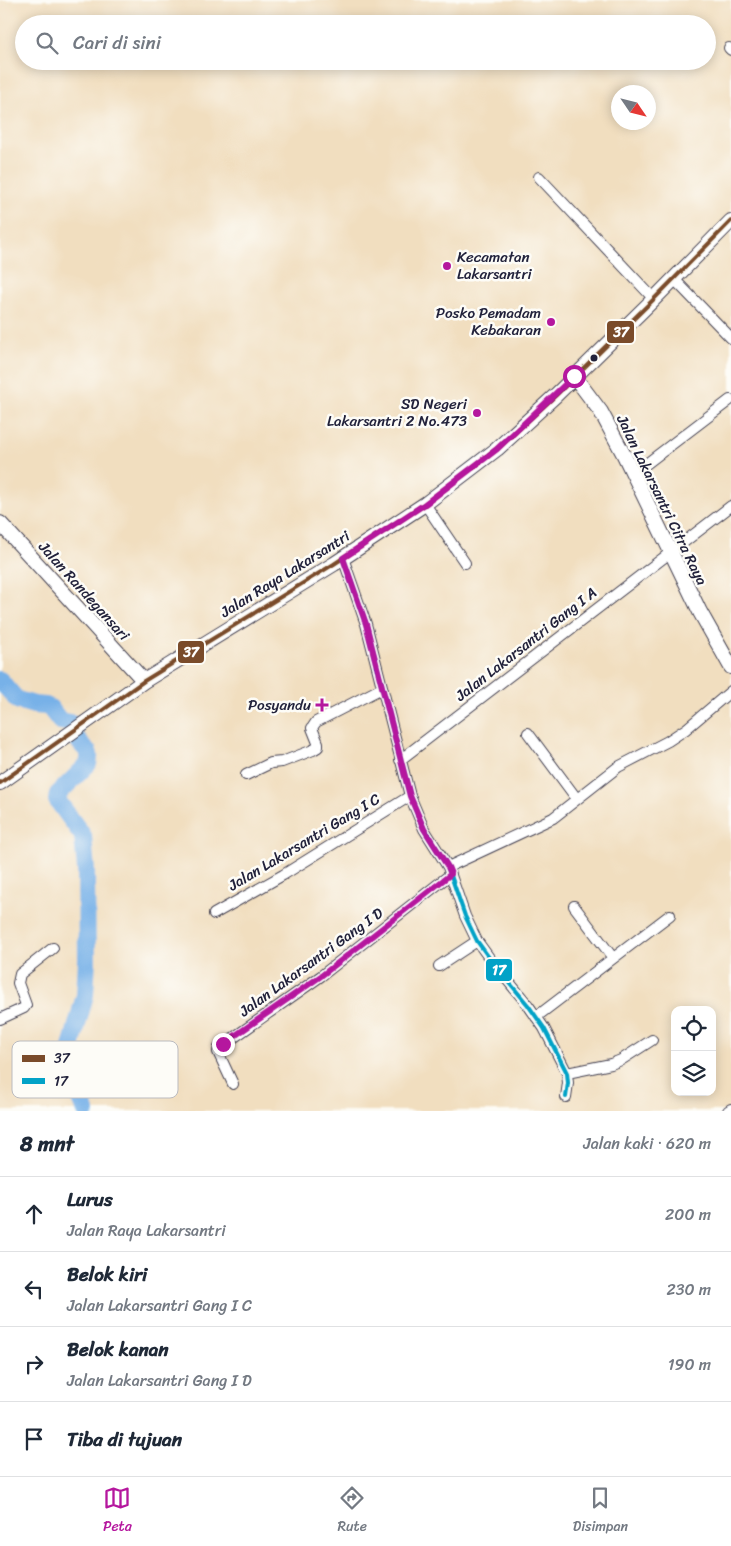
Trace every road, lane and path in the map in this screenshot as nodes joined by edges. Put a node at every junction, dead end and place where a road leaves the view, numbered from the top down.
1 (539, 178) dead end
2 (731, 221) edge
3 (674, 280) junction
4 (654, 299) junction
5 (731, 338) edge
6 (574, 376) junction
7 (730, 400) edge
8 (633, 474) junction
9 (425, 504) junction
10 (731, 506) edge
11 (0, 523) edge
12 (669, 552) junction
13 (343, 558) junction
14 (465, 562) dead end
15 (731, 667) edge
16 (144, 681) junction
17 (382, 688) junction
18 (731, 692) edge
19 (528, 734) dead end
20 (400, 760) junction
21 (246, 775) dead end
22 (0, 782) edge
23 (410, 796) junction
24 (577, 799) junction
25 (450, 870) junction
26 (574, 906) dead end
27 (214, 914) dead end
28 (670, 915) dead end
29 (477, 940) junction
30 (53, 948) dead end
31 (612, 958) junction
32 (439, 966) dead end
33 (536, 1017) junction
34 (0, 1019) edge
35 (652, 1040) dead end
36 (567, 1073) junction
37 (233, 1084) dead end
38 (566, 1097) dead end

1 - 4 street
2 - 3 main road, Jalan Raya Lakarsantri
3 - 4 main road, Jalan Raya Lakarsantri
3 - 5 street
4 - 6 main road, Jalan Raya Lakarsantri
6 - 8 main road, Jalan Lakarsantri Citra Raya
6 - 9 main road, Jalan Raya Lakarsantri
7 - 8 street
8 - 12 main road, Jalan Lakarsantri Citra Raya
9 - 13 main road, Jalan Raya Lakarsantri
9 - 14 street
10 - 12 street, Jalan Lakarsantri Gang I A
11 - 16 main road, Jalan Randegansari
12 - 15 main road, Jalan Lakarsantri Citra Raya
12 - 20 street, Jalan Lakarsantri Gang I A
13 - 16 main road, Jalan Raya Lakarsantri
13 - 17 street
16 - 22 main road, Jalan Raya Lakarsantri
17 - 20 street
17 - 21 street
18 - 24 street
19 - 24 street
20 - 23 street
23 - 25 street
23 - 27 street, Jalan Lakarsantri Gang I C
24 - 25 street
25 - 29 street
25 - 37 street, Jalan Lakarsantri Gang I D
26 - 31 street
28 - 31 street
29 - 32 street
29 - 33 street
30 - 34 street
31 - 33 street
33 - 36 street
35 - 36 street
36 - 38 street

